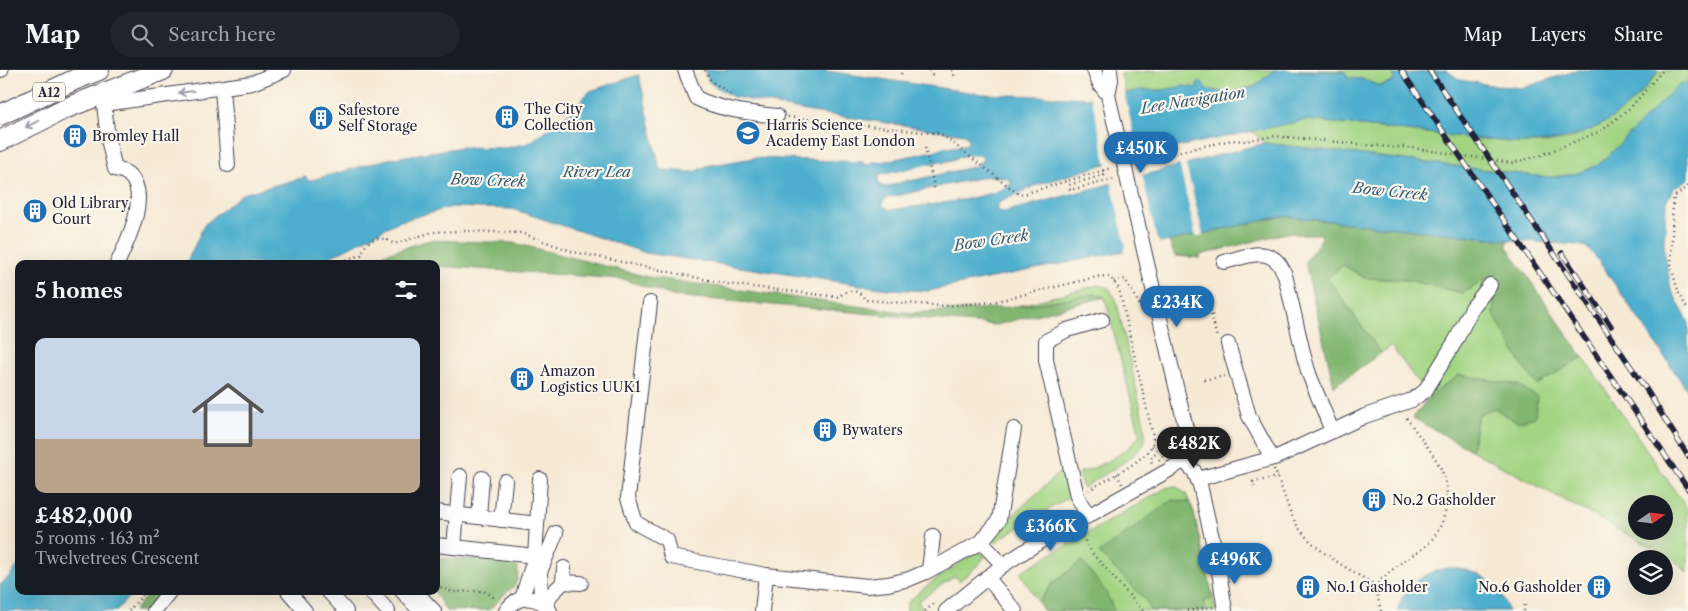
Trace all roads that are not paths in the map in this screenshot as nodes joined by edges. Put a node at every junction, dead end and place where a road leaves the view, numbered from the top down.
1 (99, 70) edge
2 (163, 70) edge
3 (284, 70) edge
4 (685, 70) edge
5 (1103, 76) edge
6 (222, 88) junction
7 (104, 104) junction
8 (64, 109) junction
9 (0, 115) edge
10 (777, 116) road end
11 (0, 141) edge
12 (228, 164) dead end
13 (119, 260) edge
14 (1224, 262) dead end
15 (1490, 285) dead end
16 (650, 303) dead end
17 (1102, 320) dead end
18 (1228, 344) dead end
19 (1014, 429) dead end
20 (1332, 430) junction
21 (1270, 459) junction
22 (1183, 460) junction
23 (460, 476) dead end
24 (482, 478) dead end
25 (540, 479) dead end
26 (1198, 479) junction
27 (505, 481) dead end
28 (440, 512) edge
29 (457, 514) junction
30 (1088, 516) junction
31 (479, 517) junction
32 (500, 520) junction
33 (536, 528) junction
34 (556, 533) dead end
35 (933, 536) dead end
36 (980, 542) junction
37 (440, 545) edge
38 (454, 547) junction
39 (535, 556) junction
40 (1003, 565) junction
41 (929, 570) junction
42 (766, 575) junction
43 (987, 577) junction
44 (581, 583) dead end
45 (167, 595) edge
46 (292, 595) edge
47 (332, 595) edge
48 (374, 595) edge
49 (406, 595) edge
50 (419, 595) edge
51 (522, 598) junction
52 (546, 607) edge
53 (1224, 607) edge
54 (154, 611) edge
55 (306, 611) edge
56 (346, 611) edge
57 (388, 611) edge
58 (420, 611) edge
59 (434, 611) edge
60 (506, 611) edge
61 (762, 611) edge
62 (946, 611) edge
63 (1015, 611) edge

1 - 9 highway, A12
2 - 8 highway, A12
3 - 6 street
4 - 10 street
5 - 22 street, bridge
6 -> 7 street
6 - 12 street
7 - 8 highway
7 - 13 street
8 -> 11 highway, A12
14 - 20 street
15 - 20 street
16 - 42 street
17 - 30 street
18 - 21 street
19 - 36 street
20 - 21 street
21 - 26 street
22 - 26 street
22 - 30 street
23 - 29 street
24 - 31 street
25 - 33 street
26 - 53 street
27 - 32 street
28 - 29 street
29 - 31 street
29 - 38 street
30 - 40 street
31 - 32 street
32 - 33 street
33 - 39 street
34 - 52 street
35 - 41 street
36 - 40 street
36 - 41 street
37 - 38 street
38 - 39 street
39 - 51 street
40 - 43 street
41 - 42 street
42 - 61 street
43 - 62 street
43 - 63 street
44 - 52 street
45 - 54 street
46 - 55 street
47 - 56 street
48 - 57 street
49 - 58 street
50 - 59 street
51 - 52 street
51 - 60 street

